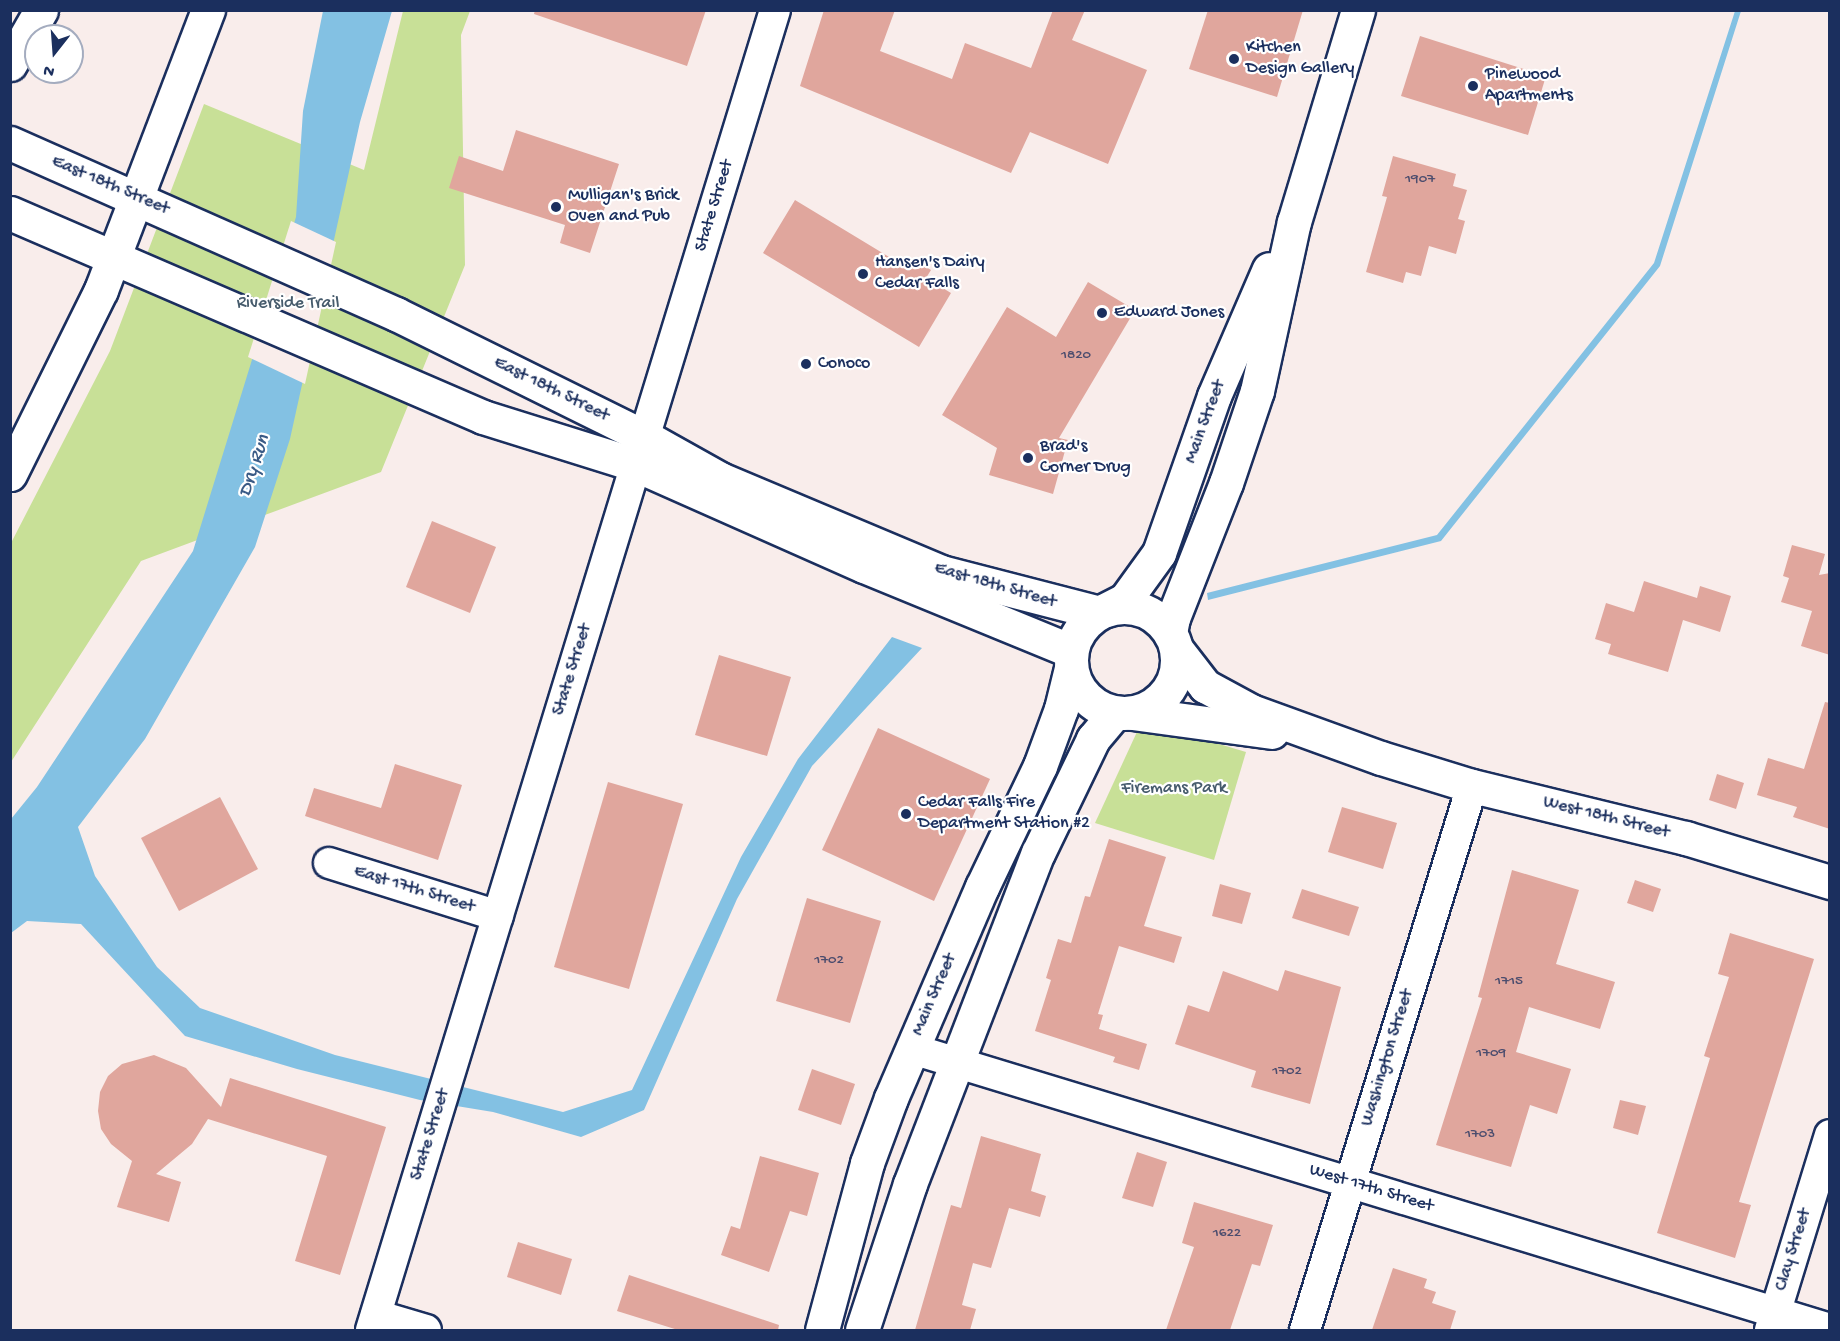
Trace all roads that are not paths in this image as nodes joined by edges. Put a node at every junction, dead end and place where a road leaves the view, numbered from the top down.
1 (41, 10) edge
2 (208, 10) edge
3 (775, 10) edge
4 (1358, 10) edge
5 (16, 54) edge
6 (10, 143) edge
7 (134, 195) junction
8 (10, 213) edge
9 (1294, 222) junction
10 (111, 256) junction
11 (640, 451) junction
12 (10, 474) edge
13 (1102, 612) junction
14 (1174, 641) junction
15 (1071, 660) junction
16 (1123, 713) junction
17 (1381, 758) junction
18 (1472, 786) junction
19 (329, 864) dead end
20 (1830, 882) edge
21 (498, 916) junction
22 (912, 1049) junction
23 (959, 1063) junction
24 (1830, 1135) edge
25 (1350, 1182) junction
26 (1773, 1321) edge
27 (374, 1323) edge
28 (1830, 1329) edge
29 (426, 1330) edge
30 (822, 1330) edge
31 (862, 1330) edge
32 (1305, 1330) edge

1 - 5 main road
2 - 7 main road
3 - 11 street, State Street
4 - 9 main road, Main Street
6 - 7 main road, East 18th Street
7 - 10 main road
7 - 11 main road, East 18th Street
8 - 10 main road, East 18th Street
9 - 13 main road, Main Street
9 - 14 main road, Main Street
10 - 11 main road, East 18th Street
10 - 12 main road
11 - 13 main road, East 18th Street
11 - 15 main road, East 18th Street
11 - 21 street, State Street
13 - 14 main road
13 - 15 main road
14 - 16 main road
14 - 17 main road, West 18th Street
15 - 16 main road
15 - 22 main road, Main Street
16 - 17 main road, West 18th Street
16 - 23 main road
17 - 18 main road, West 18th Street
18 - 20 main road, West 18th Street
18 - 25 street, Washington Street
19 - 21 street, East 17th Street
21 - 27 street, State Street
22 - 23 street, West 17th Street
22 - 30 main road, Main Street
23 - 25 street, West 17th Street
23 - 31 main road
24 - 26 street, Clay Street
25 - 26 street, West 17th Street
25 - 32 street, Washington Street
26 - 28 street, West 17th Street
27 - 29 street

